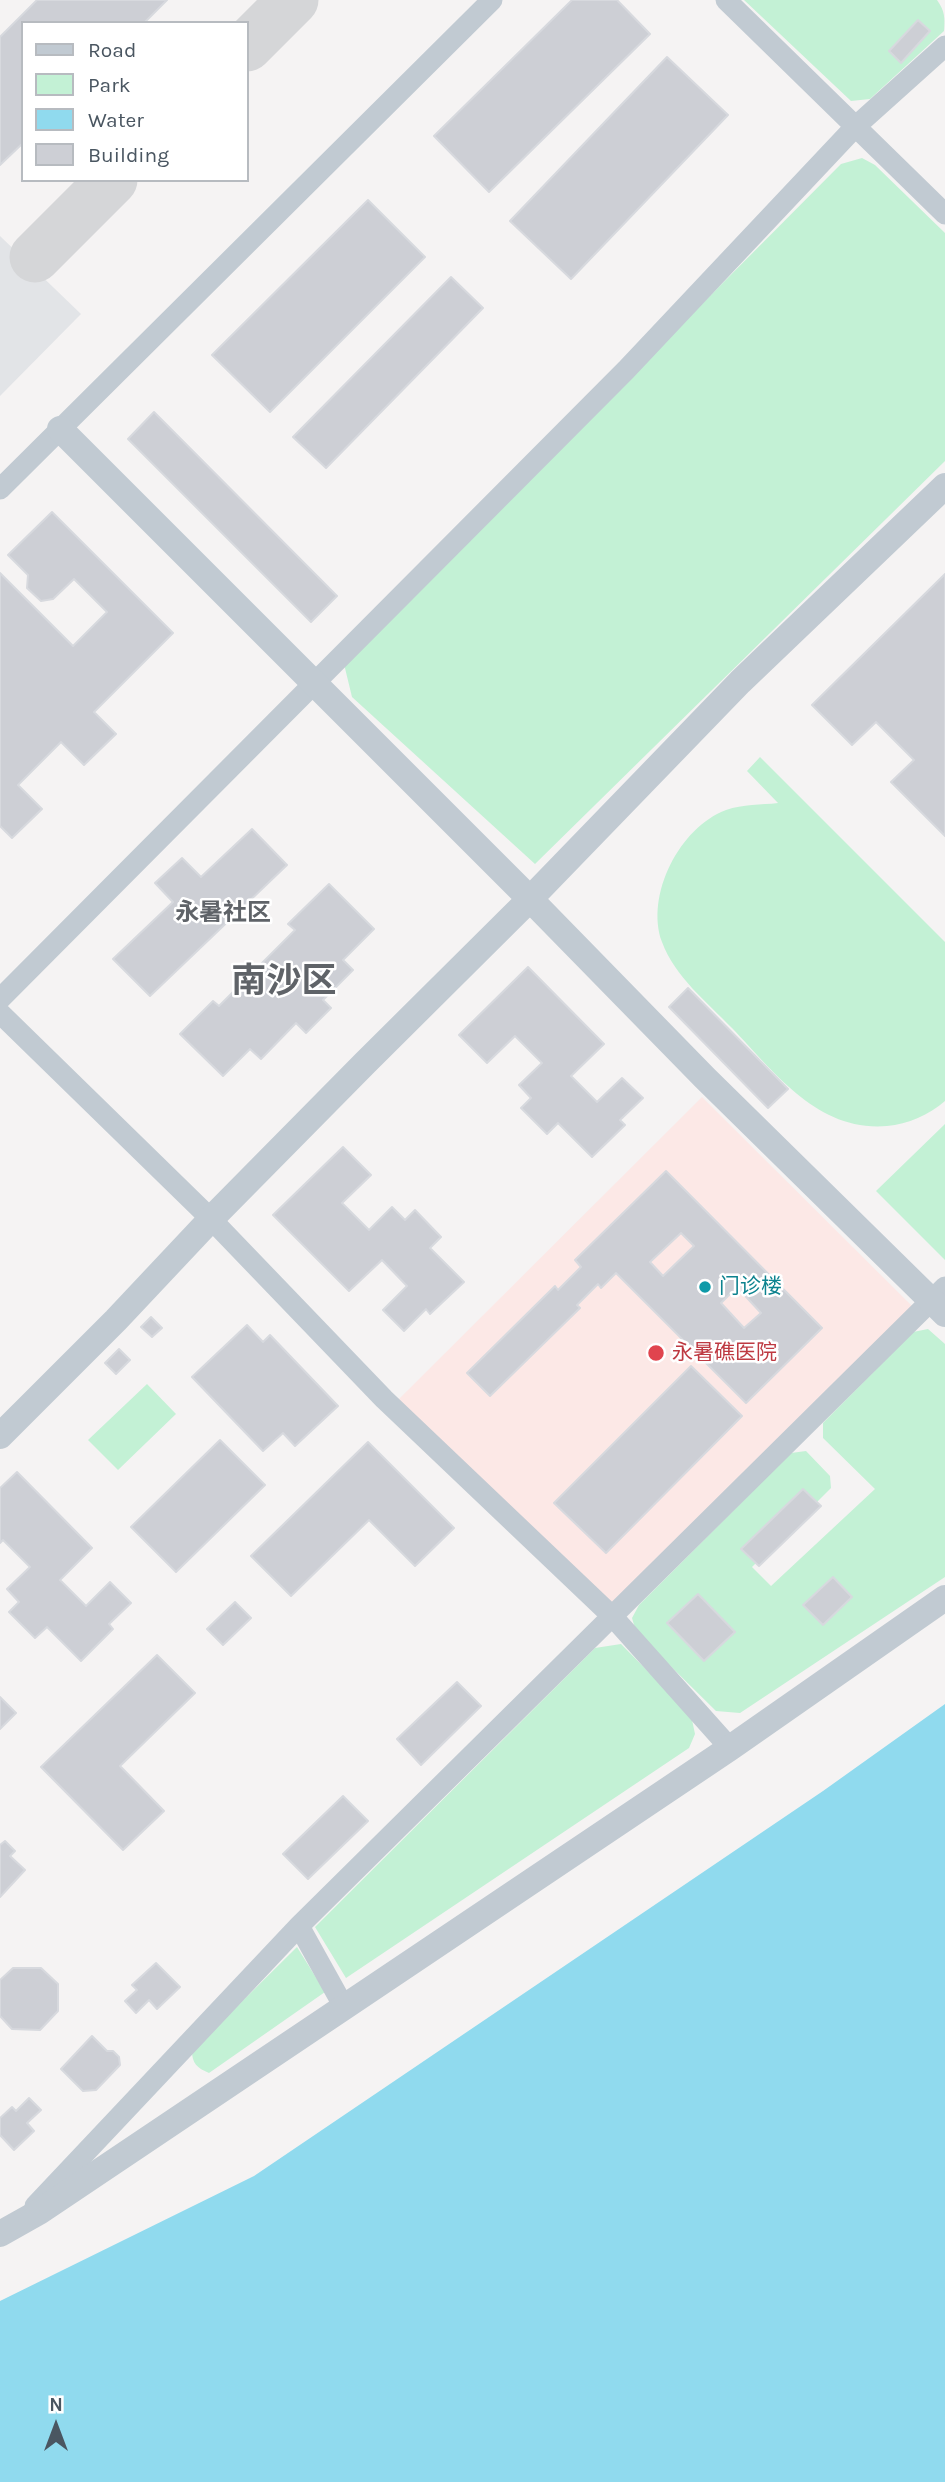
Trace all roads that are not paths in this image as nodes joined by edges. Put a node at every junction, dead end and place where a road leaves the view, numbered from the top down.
1 (492, 0) edge
2 (726, 0) edge
3 (945, 46) edge
4 (855, 127) junction
5 (945, 214) edge
6 (60, 429) junction
7 (945, 487) edge
8 (0, 489) edge
9 (313, 684) junction
10 (530, 899) junction
11 (0, 999) edge
12 (0, 1013) edge
13 (211, 1219) junction
14 (940, 1301) edge
15 (0, 1436) edge
16 (945, 1598) edge
17 (613, 1617) junction
18 (730, 1748) junction
19 (299, 1926) junction
20 (344, 2007) junction
21 (10, 2229) edge

1 - 6 street
2 - 4 street
3 - 4 street
4 - 5 street
4 - 9 street
6 - 8 street
6 - 9 street
7 - 10 street
9 - 10 street
9 - 11 street
10 - 13 street
10 - 14 street
12 - 13 street
13 - 15 street
13 - 17 street
14 - 17 street
16 - 18 street
17 - 18 street
17 - 19 street
18 - 20 street
19 - 20 street
19 - 21 street
20 - 21 street

